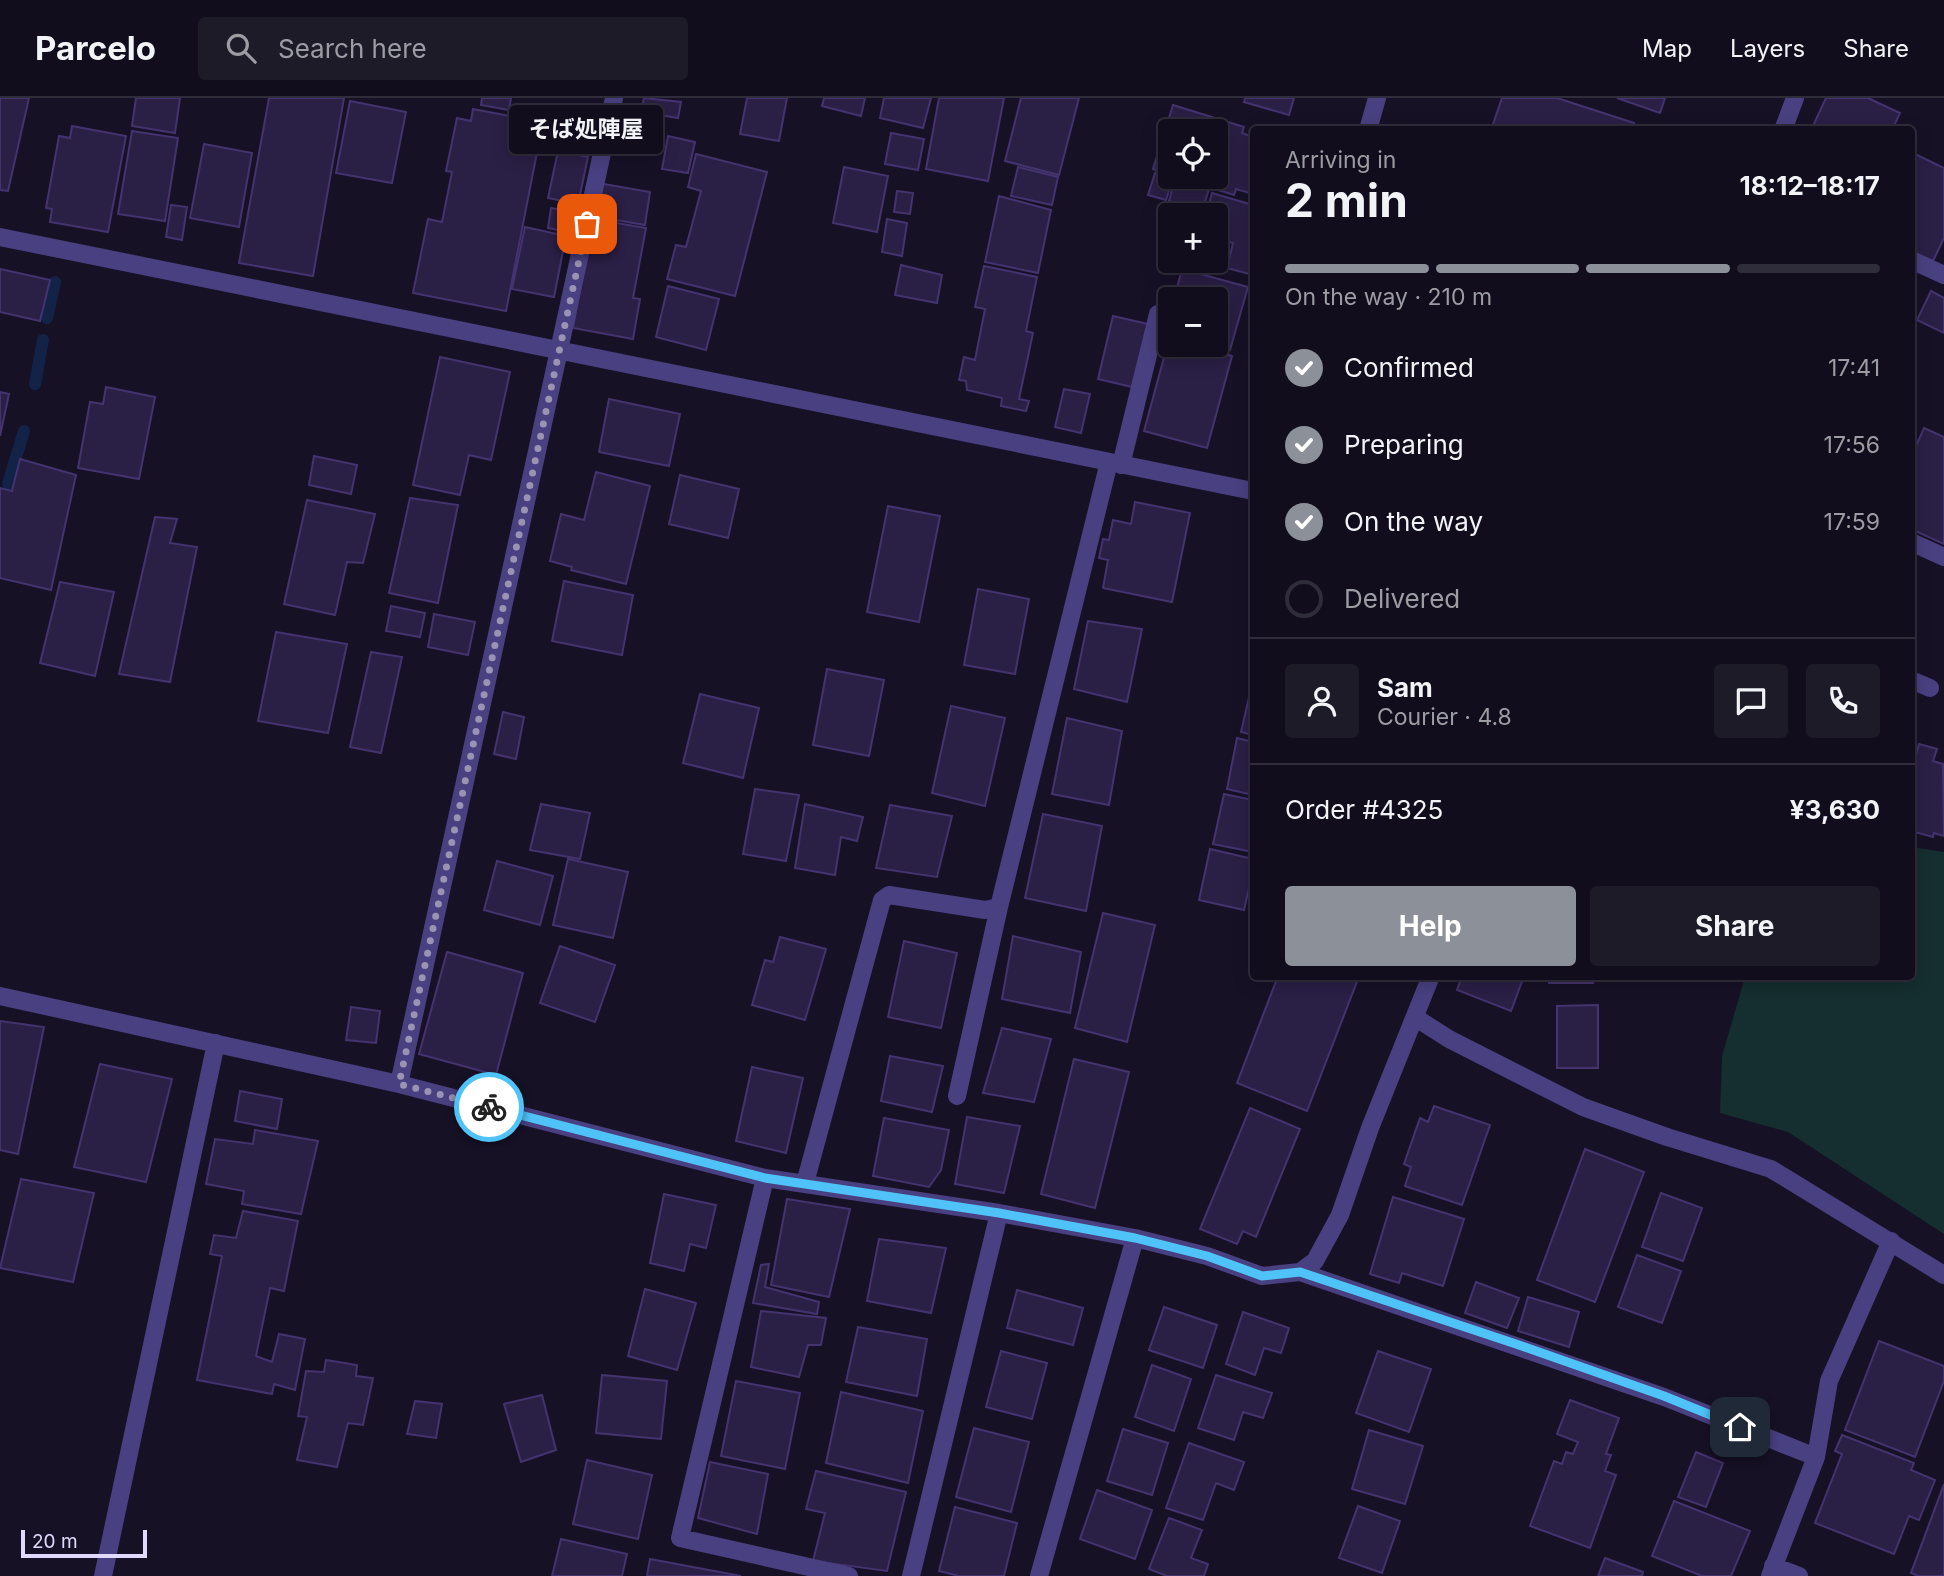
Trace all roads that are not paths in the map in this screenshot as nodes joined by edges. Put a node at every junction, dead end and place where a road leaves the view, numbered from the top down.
1 (614, 98) edge
2 (1377, 98) edge
3 (1795, 98) edge
4 (1369, 126) edge
5 (1784, 126) edge
6 (0, 237) edge
7 (1915, 262) edge
8 (1944, 275) edge
9 (1158, 314) dead end
10 (560, 351) junction
11 (1115, 464) junction
12 (1250, 490) edge
13 (1915, 544) edge
14 (1944, 557) edge
15 (1915, 682) edge
16 (1930, 688) dead end
17 (999, 907) junction
18 (1430, 980) edge
19 (0, 996) edge
20 (1416, 1018) junction
21 (216, 1043) junction
22 (399, 1084) junction
23 (957, 1096) dead end
24 (765, 1178) junction
25 (804, 1182) junction
26 (999, 1213) junction
27 (1135, 1238) junction
28 (1891, 1241) junction
29 (1300, 1272) junction
30 (1944, 1275) edge
31 (1816, 1457) junction
32 (1772, 1571) edge
33 (103, 1576) edge
34 (849, 1576) edge
35 (911, 1576) edge
36 (1039, 1576) edge
37 (1799, 1576) edge

1 - 10 street
2 - 4 street
3 - 5 street
6 - 10 street
7 - 8 street
9 - 11 street
10 - 11 street
10 - 22 street
11 - 12 street
11 - 17 street
13 - 14 street
15 - 16 street
17 - 23 street
17 - 25 street
18 - 20 street
19 - 21 street
20 - 28 street
20 - 29 street
21 - 22 street
21 - 33 street
22 - 24 street
24 - 25 street
24 - 34 street
25 - 26 street
26 - 27 street
26 - 35 street
27 - 29 street
27 - 36 street
28 - 30 street
28 - 31 street
29 - 31 street
31 - 32 street
32 - 37 street

